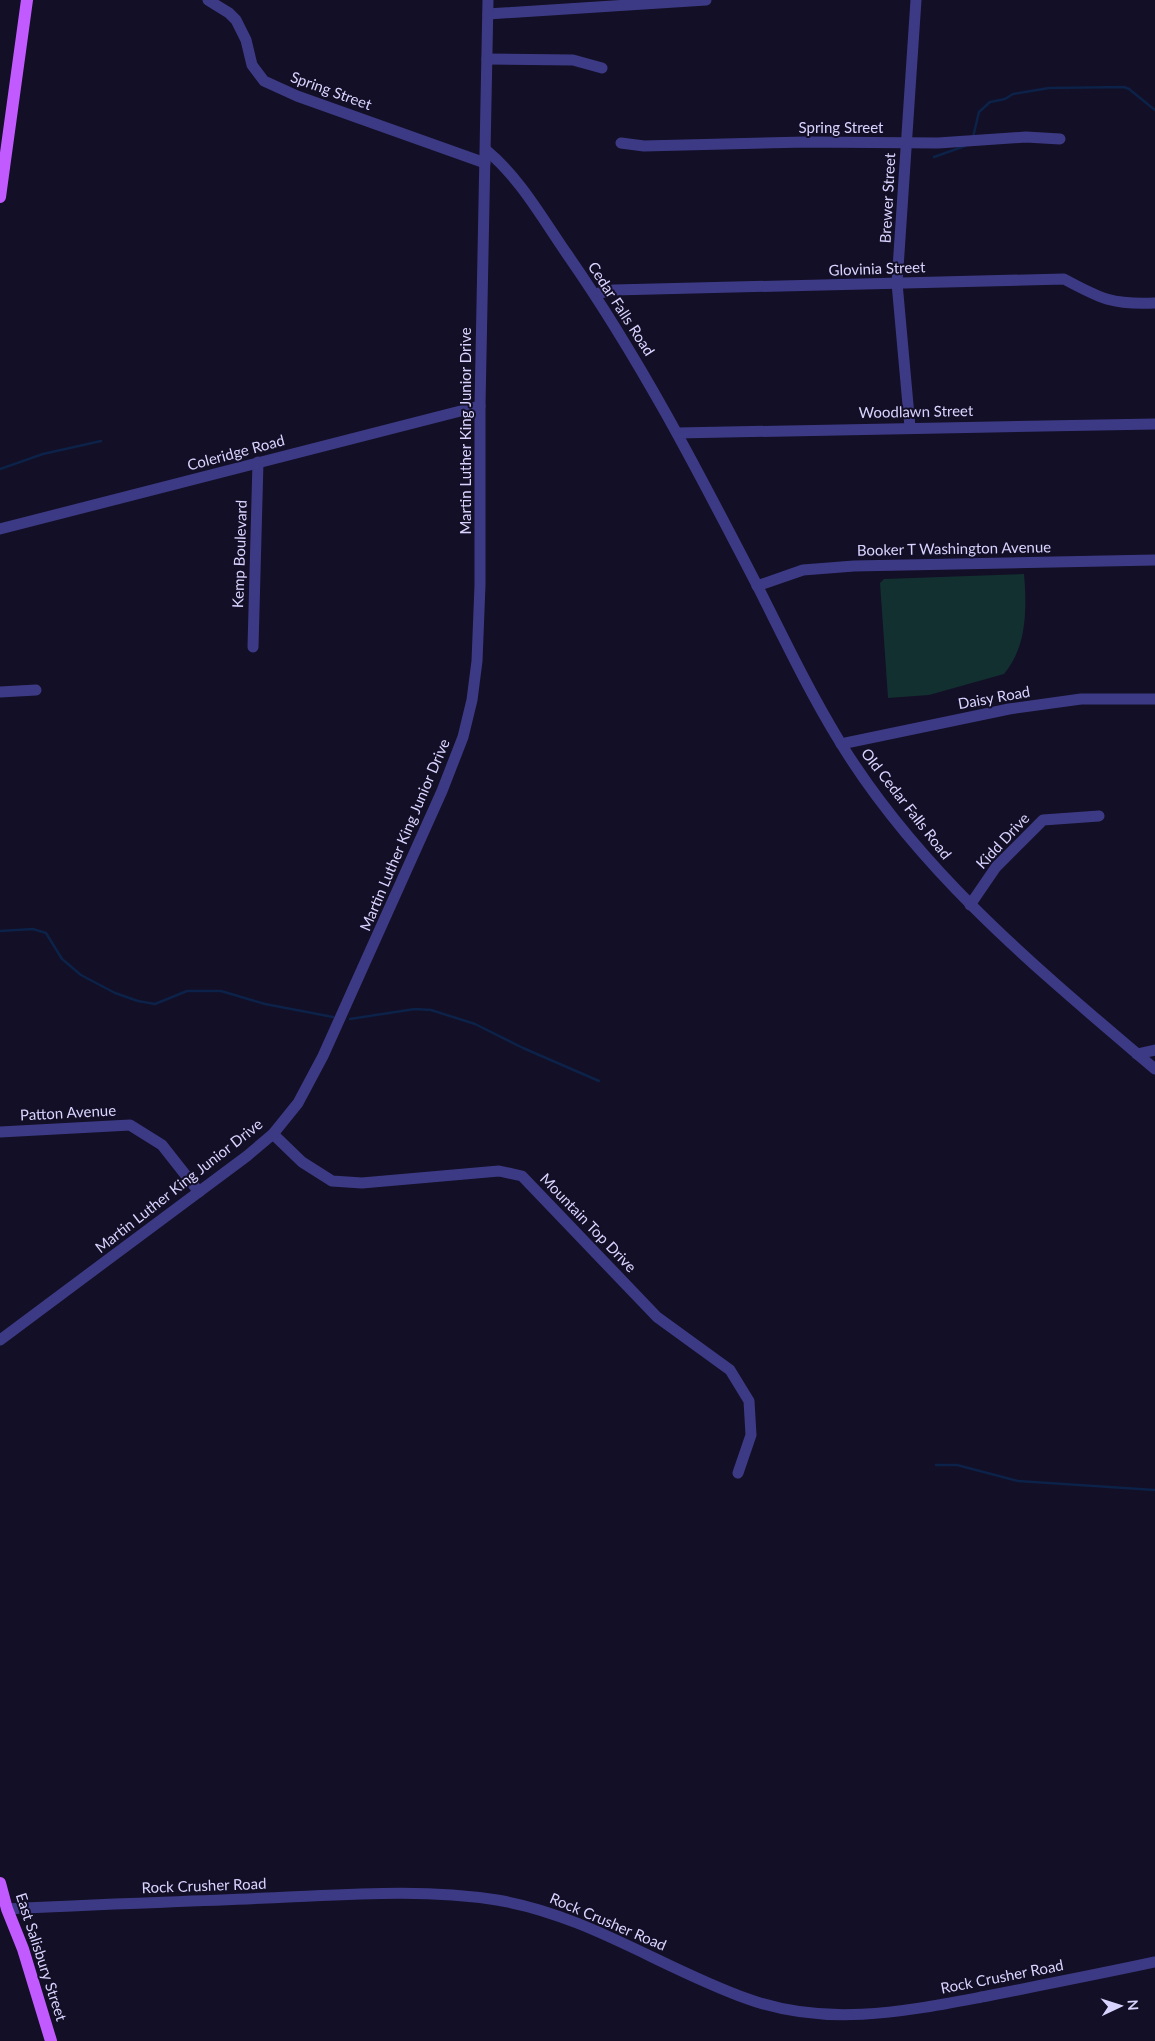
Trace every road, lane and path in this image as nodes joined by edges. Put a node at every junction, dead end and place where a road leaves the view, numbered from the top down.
1 (27, 0) edge
2 (208, 0) edge
3 (488, 0) edge
4 (706, 0) edge
5 (916, 0) edge
6 (683, 1) edge
7 (488, 14) junction
8 (487, 59) junction
9 (602, 68) dead end
10 (1060, 139) dead end
11 (621, 143) dead end
12 (906, 143) junction
13 (486, 150) junction
14 (485, 162) junction
15 (0, 197) edge
16 (897, 283) junction
17 (595, 294) junction
18 (1155, 303) edge
19 (480, 406) junction
20 (1155, 424) edge
21 (910, 427) junction
22 (677, 433) junction
23 (258, 462) junction
24 (710, 498) joint
25 (0, 529) edge
26 (1155, 560) edge
27 (757, 586) junction
28 (253, 647) dead end
29 (36, 690) dead end
30 (0, 692) edge
31 (1155, 699) edge
32 (841, 744) junction
33 (1099, 816) dead end
34 (970, 905) junction
35 (1155, 1050) edge
36 (1137, 1054) junction
37 (1155, 1069) edge
38 (0, 1132) edge
39 (273, 1134) junction
40 (199, 1192) junction
41 (0, 1340) edge
42 (738, 1473) dead end
43 (0, 1883) edge
44 (7, 1908) junction
45 (1155, 1962) edge
46 (51, 2041) edge

1 - 15 main road
2 - 14 street, Spring Street
3 - 7 street, Martin Luther King Junior Drive
4 - 6 street
5 - 12 street, Brewer Street
6 - 7 street
7 - 8 street, Martin Luther King Junior Drive
8 - 9 street
8 - 13 street, Martin Luther King Junior Drive
10 - 12 street, Spring Street
11 - 12 street, Spring Street
12 - 16 street, Brewer Street
13 - 14 street, Martin Luther King Junior Drive
13 - 17 street, Cedar Falls Road
14 - 19 street, Martin Luther King Junior Drive
16 - 17 street, Glovinia Street
16 - 18 street, Glovinia Street
16 - 21 street, Brewer Street
17 - 22 street, Cedar Falls Road
19 - 23 street, Coleridge Road
19 - 39 street, Martin Luther King Junior Drive
20 - 21 street, Woodlawn Street
21 - 22 street, Woodlawn Street
22 - 24 street, Cedar Falls Road
23 - 25 street, Coleridge Road
23 - 28 street, Kemp Boulevard
24 - 27 street, Old Cedar Falls Road
26 - 27 street, Booker T Washington Avenue
27 - 32 street, Old Cedar Falls Road
29 - 30 street
31 - 32 street, Daisy Road
32 - 34 street, Old Cedar Falls Road
33 - 34 street, Kidd Drive
34 - 36 street, Old Cedar Falls Road
35 - 36 street
36 - 37 street, Old Cedar Falls Road
38 - 40 street, Patton Avenue
39 - 40 street, Martin Luther King Junior Drive
39 - 42 street, Mountain Top Drive
40 - 41 street, Martin Luther King Junior Drive
43 - 44 main road, East Salisbury Street
44 - 45 street, Rock Crusher Road
44 - 46 main road, East Salisbury Street

